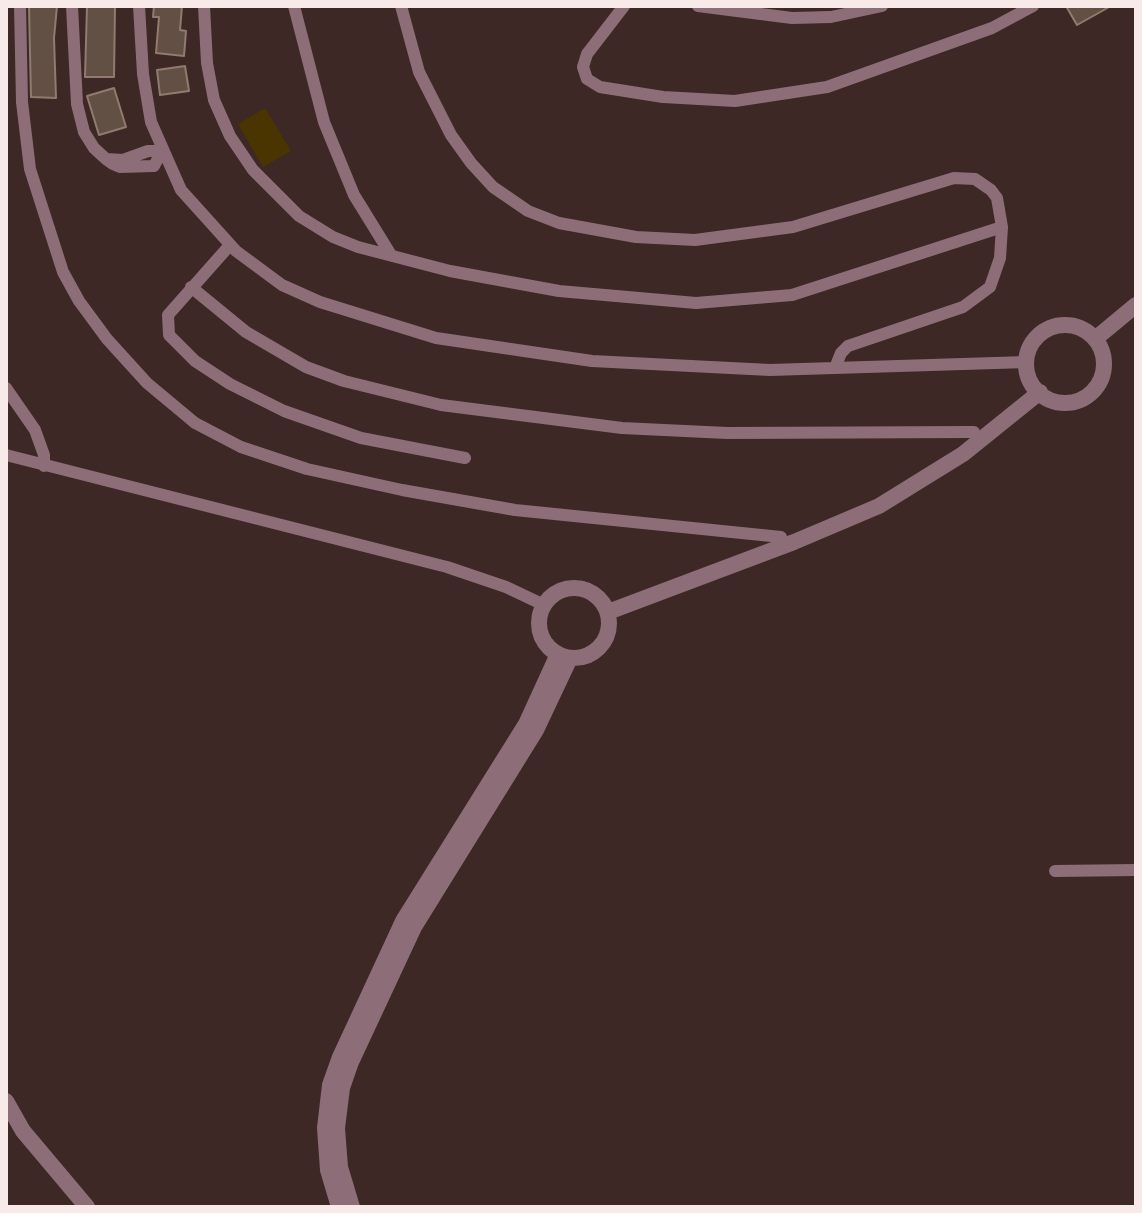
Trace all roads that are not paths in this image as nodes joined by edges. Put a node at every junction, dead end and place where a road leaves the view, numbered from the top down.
1 (20, 6) edge
2 (72, 6) edge
3 (139, 6) edge
4 (204, 6) edge
5 (294, 6) edge
6 (401, 6) edge
7 (624, 6) edge
8 (698, 6) edge
9 (882, 6) edge
10 (1033, 6) edge
11 (162, 151) junction
12 (1002, 227) junction
13 (230, 245) junction
14 (391, 255) junction
15 (191, 287) junction
16 (1136, 305) edge
17 (1136, 320) edge
18 (1098, 343) junction
19 (1027, 362) junction
20 (835, 368) junction
21 (6, 388) edge
22 (1036, 388) junction
23 (974, 432) junction
24 (6, 455) edge
25 (465, 458) dead end
26 (44, 466) junction
27 (781, 537) junction
28 (544, 605) junction
29 (606, 607) junction
30 (564, 656) junction
31 (1136, 870) edge
32 (1055, 871) dead end
33 (6, 1101) edge
34 (87, 1207) edge
35 (339, 1207) edge
36 (352, 1207) edge

1 - 27 street
2 - 11 street
3 - 11 street
4 - 14 street
5 - 14 street
6 - 12 street
7 - 10 street
8 - 9 street
11 - 13 street
12 - 14 street
12 - 20 street
13 - 15 street
13 - 20 street
15 - 23 street
15 - 25 street
16 - 18 street
17 - 18 street
18 - 19 street
18 - 22 street
19 - 20 street
19 - 22 street
21 - 26 street
22 - 23 street
22 - 29 street
23 - 27 street
24 - 26 street
26 - 28 street
27 - 29 street
28 - 29 street
28 - 30 street
29 - 30 street
30 - 35 street
30 - 36 street
31 - 32 street
33 - 34 street

